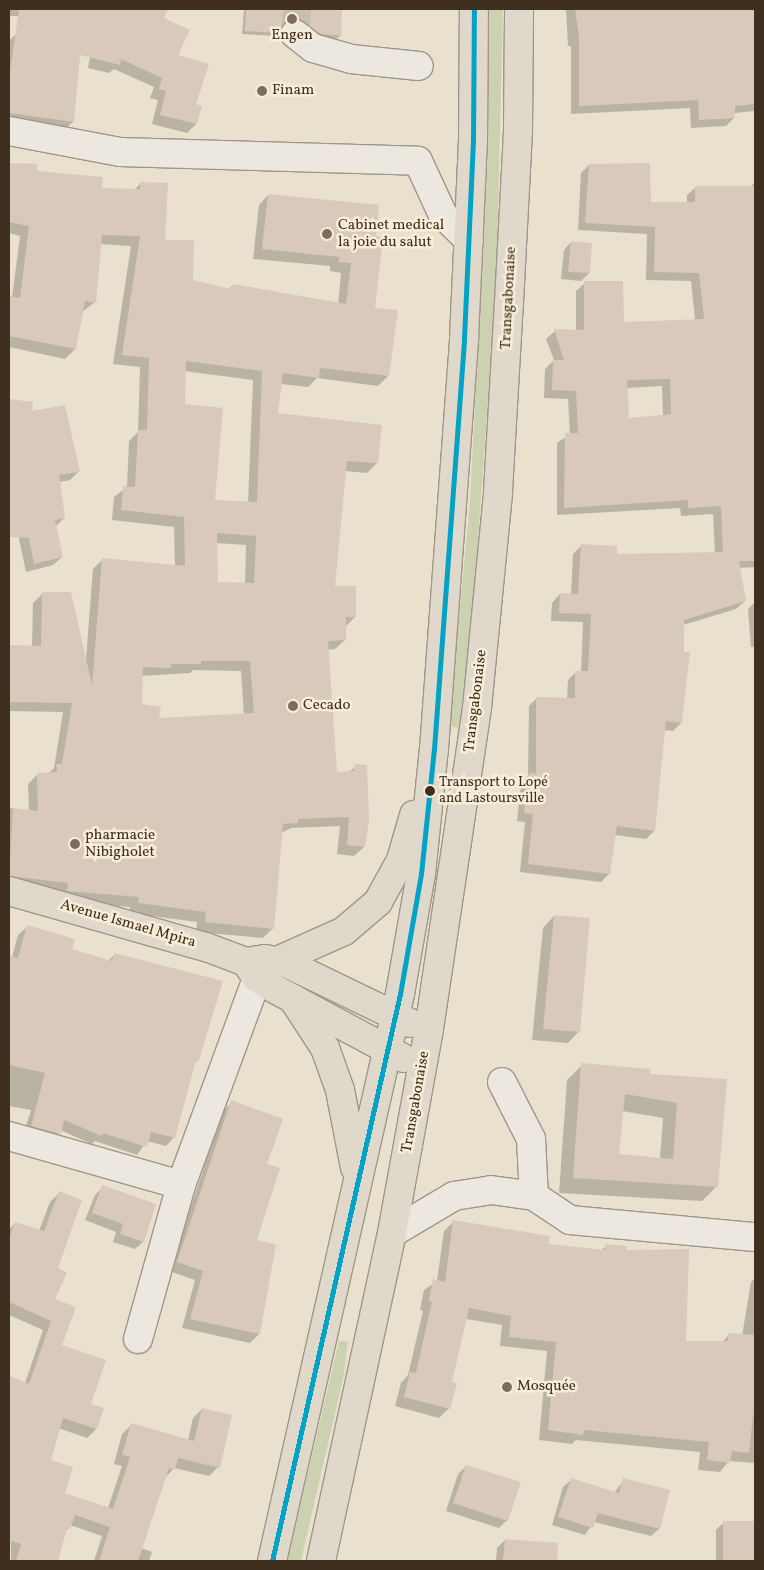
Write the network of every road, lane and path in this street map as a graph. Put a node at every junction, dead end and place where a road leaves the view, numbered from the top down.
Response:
1 (474, 9) edge
2 (519, 9) edge
3 (296, 34) dead end
4 (419, 66) dead end
5 (9, 131) edge
6 (469, 240) junction
7 (434, 749) junction
8 (9, 891) edge
9 (260, 967) junction
10 (292, 998) junction
11 (395, 1018) junction
12 (429, 1029) junction
13 (388, 1049) junction
14 (422, 1068) junction
15 (502, 1082) dead end
16 (9, 1136) edge
17 (356, 1178) junction
18 (181, 1185) junction
19 (534, 1196) junction
20 (392, 1233) junction
21 (755, 1237) edge
22 (138, 1339) dead end
23 (272, 1561) edge
24 (321, 1561) edge

1 - 6 main road
2 - 12 main road, Transgabonaise
3 - 4 street
5 - 6 street
6 - 7 main road
7 - 9 main road
7 - 11 main road
8 - 9 main road, Avenue Ismael Mpira
9 - 10 main road
9 - 11 main road
9 - 18 street
10 - 13 main road
10 - 17 main road
11 - 12 main road
11 - 13 main road
12 - 14 main road, Transgabonaise
13 - 14 main road
13 - 17 main road
14 - 20 main road, Transgabonaise
15 - 19 street
16 - 18 street
17 - 23 main road
18 - 22 street
19 - 20 street
19 - 21 street
20 - 24 main road, Transgabonaise

